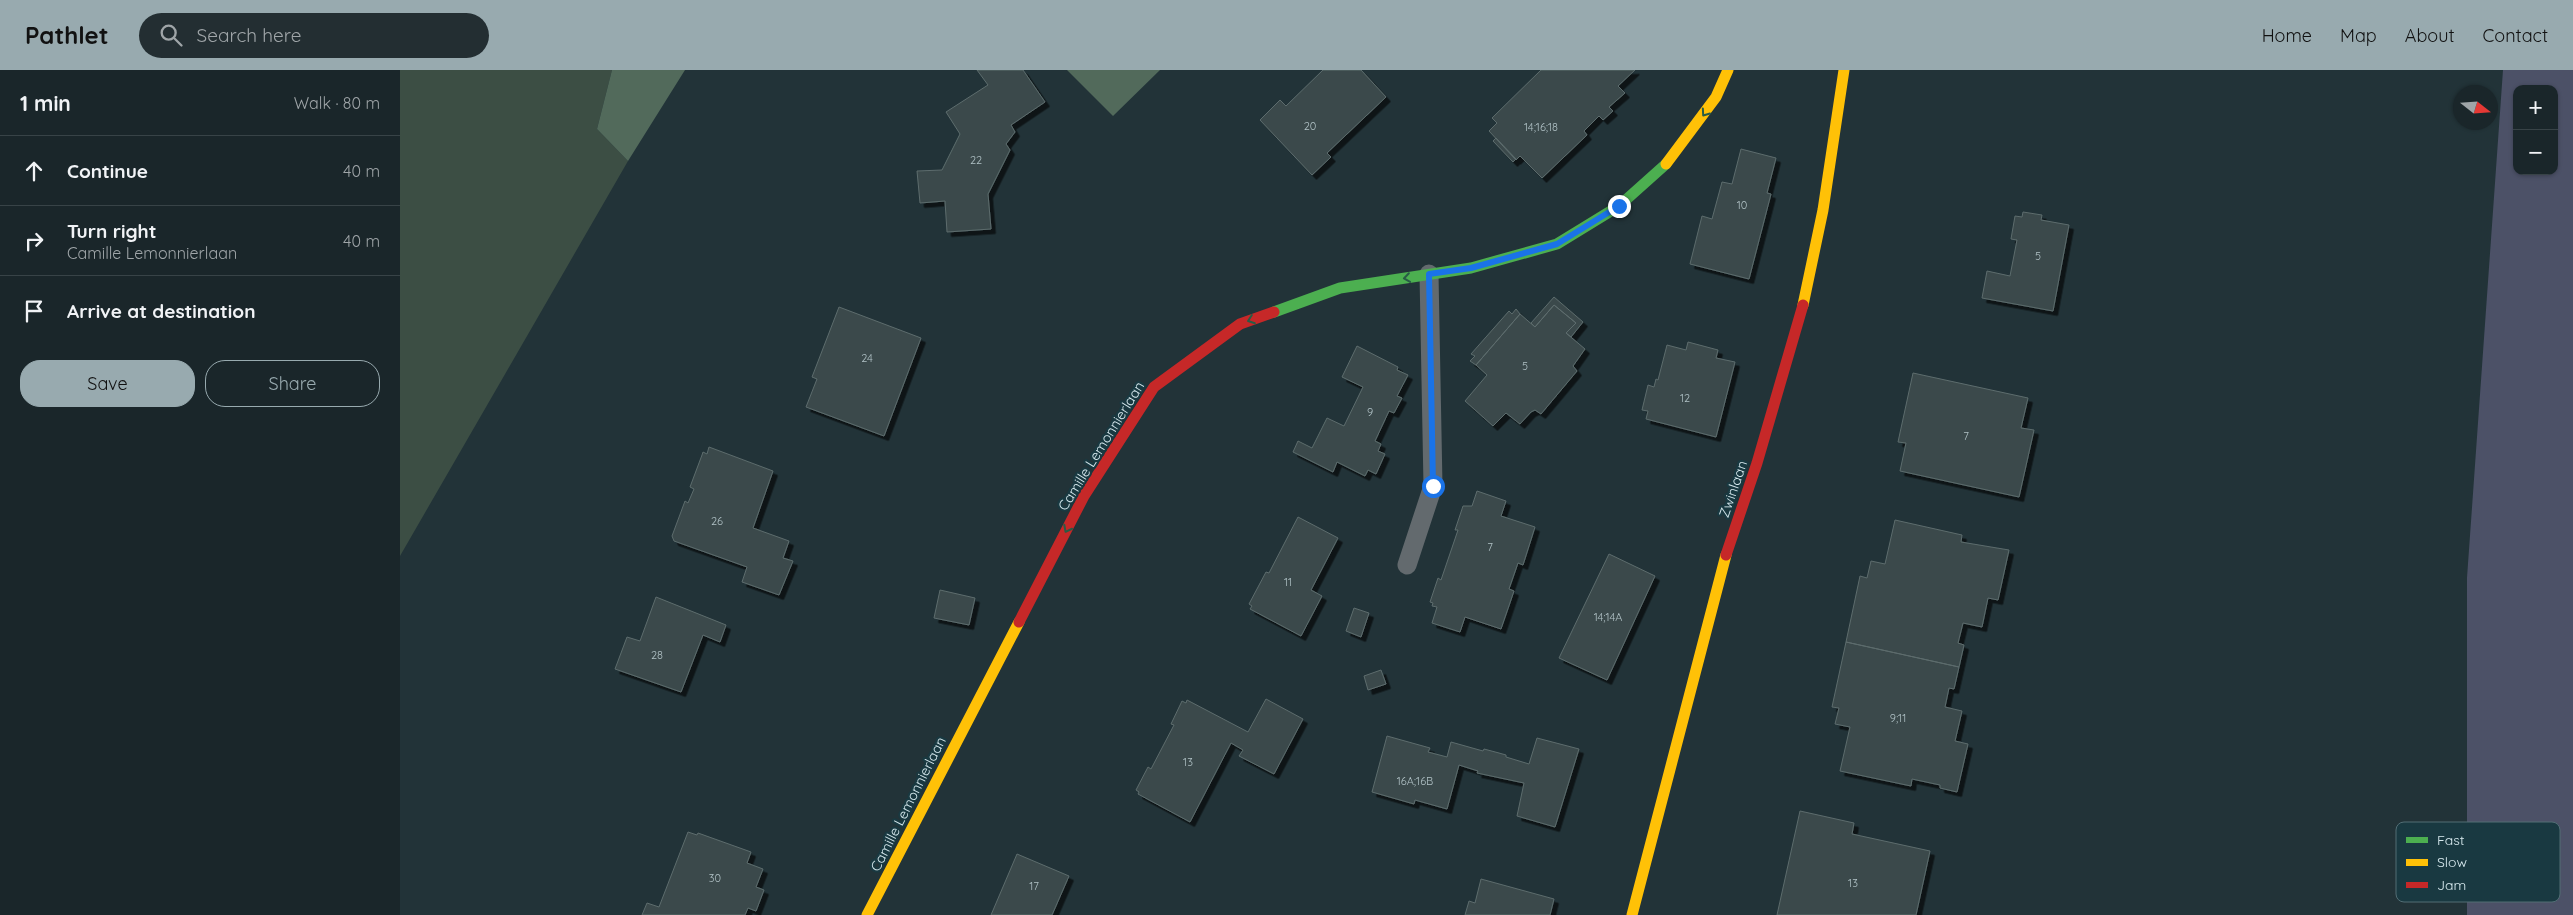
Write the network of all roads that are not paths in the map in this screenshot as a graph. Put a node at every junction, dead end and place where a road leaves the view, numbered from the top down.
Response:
1 (1728, 70) edge
2 (1844, 70) edge
3 (1429, 274) junction
4 (1407, 565) dead end
5 (868, 915) edge
6 (1632, 915) edge

1 -> 3 street, Camille Lemonnierlaan
2 - 6 street, Zwinlaan
3 - 4 lane
3 -> 5 street, Camille Lemonnierlaan

